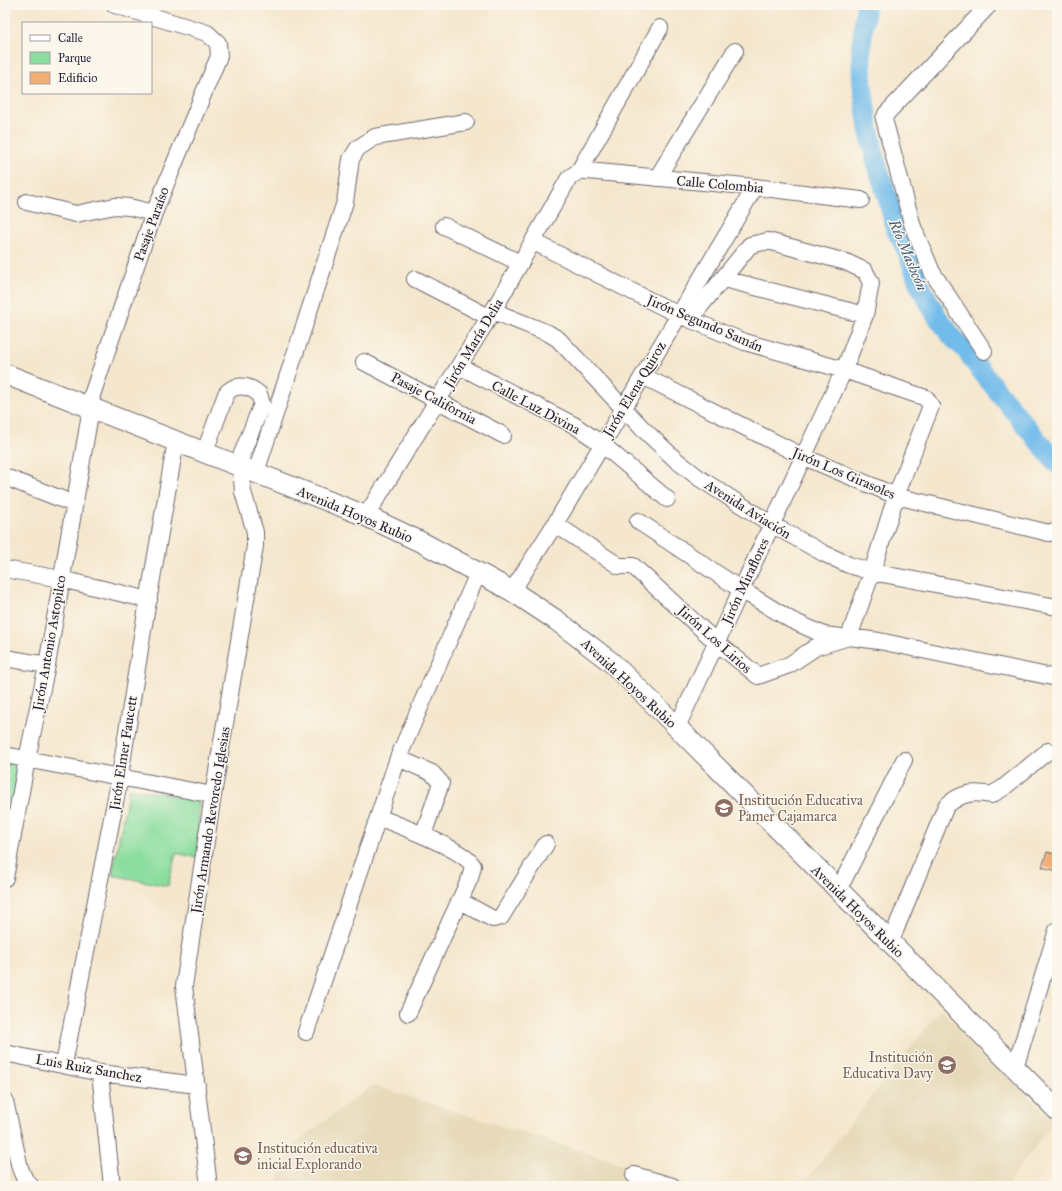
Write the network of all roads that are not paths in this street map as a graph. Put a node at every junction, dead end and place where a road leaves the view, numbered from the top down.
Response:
1 (115, 5) edge
2 (989, 5) edge
3 (660, 28) dead end
4 (735, 51) dead end
5 (466, 122) dead end
6 (579, 171) junction
7 (657, 178) junction
8 (755, 186) junction
9 (861, 200) dead end
10 (26, 202) dead end
11 (154, 213) junction
12 (444, 226) dead end
13 (534, 242) junction
14 (520, 263) junction
15 (415, 279) dead end
16 (724, 279) junction
17 (491, 314) junction
18 (865, 315) junction
19 (684, 317) junction
20 (984, 351) dead end
21 (5, 359) edge
22 (364, 362) dead end
23 (459, 366) junction
24 (844, 370) junction
25 (5, 374) edge
26 (643, 376) junction
27 (437, 400) junction
28 (91, 401) junction
29 (624, 409) junction
30 (503, 434) dead end
31 (176, 441) junction
32 (208, 442) junction
33 (602, 444) junction
34 (802, 456) junction
35 (247, 462) junction
36 (5, 477) edge
37 (896, 496) junction
38 (667, 499) dead end
39 (74, 504) junction
40 (369, 512) junction
41 (638, 521) dead end
42 (556, 524) junction
43 (771, 524) junction
44 (1057, 530) edge
45 (5, 569) edge
46 (872, 572) junction
47 (478, 573) junction
48 (61, 579) junction
49 (516, 587) junction
50 (740, 590) junction
51 (149, 600) junction
52 (1057, 607) edge
53 (849, 637) junction
54 (716, 642) junction
55 (5, 658) edge
56 (47, 665) junction
57 (1057, 678) edge
58 (679, 722) junction
59 (1048, 751) dead end
60 (5, 755) edge
61 (398, 758) junction
62 (27, 759) junction
63 (904, 760) dead end
64 (120, 777) junction
65 (213, 795) junction
66 (378, 817) junction
67 (423, 836) junction
68 (546, 844) dead end
69 (8, 846) edge
70 (5, 878) edge
71 (841, 885) junction
72 (460, 901) junction
73 (1057, 930) edge
74 (892, 937) junction
75 (408, 1013) dead end
76 (306, 1032) dead end
77 (5, 1053) edge
78 (1016, 1062) junction
79 (64, 1064) junction
80 (100, 1073) junction
81 (197, 1085) junction
82 (1057, 1095) edge
83 (5, 1101) edge
84 (1057, 1110) edge
85 (634, 1175) dead end
86 (32, 1186) edge
87 (112, 1186) edge
88 (208, 1186) edge
89 (672, 1186) edge

1 - 11 street, Pasaje Paraíso
2 - 20 street
3 - 6 street, Jirón María Delia
4 - 7 street
5 - 35 street
6 - 7 street, Calle Colombia
6 - 13 street, Jirón María Delia
7 - 8 street, Calle Colombia
8 - 9 street, Calle Colombia
8 - 19 street, Jirón Elena Quiroz
10 - 11 street
11 - 28 street, Pasaje Paraíso
12 - 14 street
13 - 14 street, Jirón María Delia
13 - 19 street, Jirón Segundo Samán
14 - 17 street, Jirón María Delia
15 - 17 street, Avenida Aviación
16 - 18 street
16 - 18 street, Jirón Miraflores
16 - 19 street, Jirón Miraflores
17 - 23 street, Jirón María Delia
17 - 29 street, Avenida Aviación
18 - 24 street, Jirón Miraflores
19 - 24 street, Jirón Segundo Samán
19 - 26 street, Jirón Elena Quiroz
21 - 28 main road, Avenida Hoyos Rubio
22 - 27 street, Pasaje California
23 - 27 street, Jirón María Delia
23 - 33 street, Calle Luz Divina
24 - 34 street, Jirón Miraflores
24 - 37 street, Jirón Segundo Samán
25 - 28 main road, Avenida Hoyos Rubio
26 - 29 street, Jirón Elena Quiroz
26 - 34 street, Jirón Los Girasoles
27 - 30 street, Pasaje California
27 - 40 street, Jirón María Delia
28 - 31 main road, Avenida Hoyos Rubio
28 - 32 main road, Avenida Hoyos Rubio
28 - 39 street, Jirón Antonio Astopilco
29 - 33 street, Jirón Elena Quiroz
29 - 43 street, Avenida Aviación
31 - 35 main road, Avenida Hoyos Rubio
31 - 51 street, Jirón Elmer Faucett
32 - 35 main road, Avenida Hoyos Rubio
32 - 35 street
33 - 38 street, Calle Luz Divina
33 - 42 street, Jirón Elena Quiroz
34 - 37 street, Jirón Los Girasoles
34 - 43 street, Jirón Miraflores
35 - 40 main road, Avenida Hoyos Rubio
35 - 65 street, Jirón Armando Revoredo Iglesias
36 - 39 street
37 - 44 street, Jirón Los Girasoles
37 - 46 street
39 - 48 street, Jirón Antonio Astopilco
40 - 47 main road, Avenida Hoyos Rubio
40 - 49 main road, Avenida Hoyos Rubio
41 - 50 street
42 - 49 street, Jirón Elena Quiroz
42 - 54 street, Jirón Los Lirios
43 - 46 street, Avenida Aviación
43 - 50 street, Jirón Miraflores
45 - 48 street
46 - 52 street, Avenida Aviación
46 - 53 street
47 - 49 main road, Avenida Hoyos Rubio
47 - 61 street
48 - 51 street
48 - 56 street, Jirón Antonio Astopilco
49 - 58 main road, Avenida Hoyos Rubio
50 - 53 street
50 - 54 street, Jirón Miraflores
51 - 64 street, Jirón Elmer Faucett
53 - 54 street, Jirón Los Lirios
53 - 57 street, Jirón Los Lirios
54 - 58 street, Jirón Miraflores
55 - 56 street
56 - 62 street, Jirón Antonio Astopilco
58 - 71 main road, Avenida Hoyos Rubio
59 - 74 street
60 - 62 street
61 - 66 street
61 - 67 street
62 - 64 street
62 - 69 street, Jirón Antonio Astopilco
63 - 71 street
64 - 65 street
64 - 79 street, Jirón Elmer Faucett
65 - 81 street, Jirón Armando Revoredo Iglesias
66 - 67 street
66 - 76 street
67 - 72 street
68 - 72 street
69 - 70 street, Jirón Antonio Astopilco
71 - 74 main road, Avenida Hoyos Rubio
72 - 75 street
73 - 78 street
74 - 78 main road, Avenida Hoyos Rubio
77 - 79 street, Luis Ruiz Sanchez
78 - 82 main road, Avenida Hoyos Rubio
78 - 84 main road, Avenida Hoyos Rubio
79 - 80 street, Luis Ruiz Sanchez
80 - 81 street, Luis Ruiz Sanchez
80 - 87 street
81 - 88 street, Jirón Armando Revoredo Iglesias
83 - 86 street
85 - 89 street

